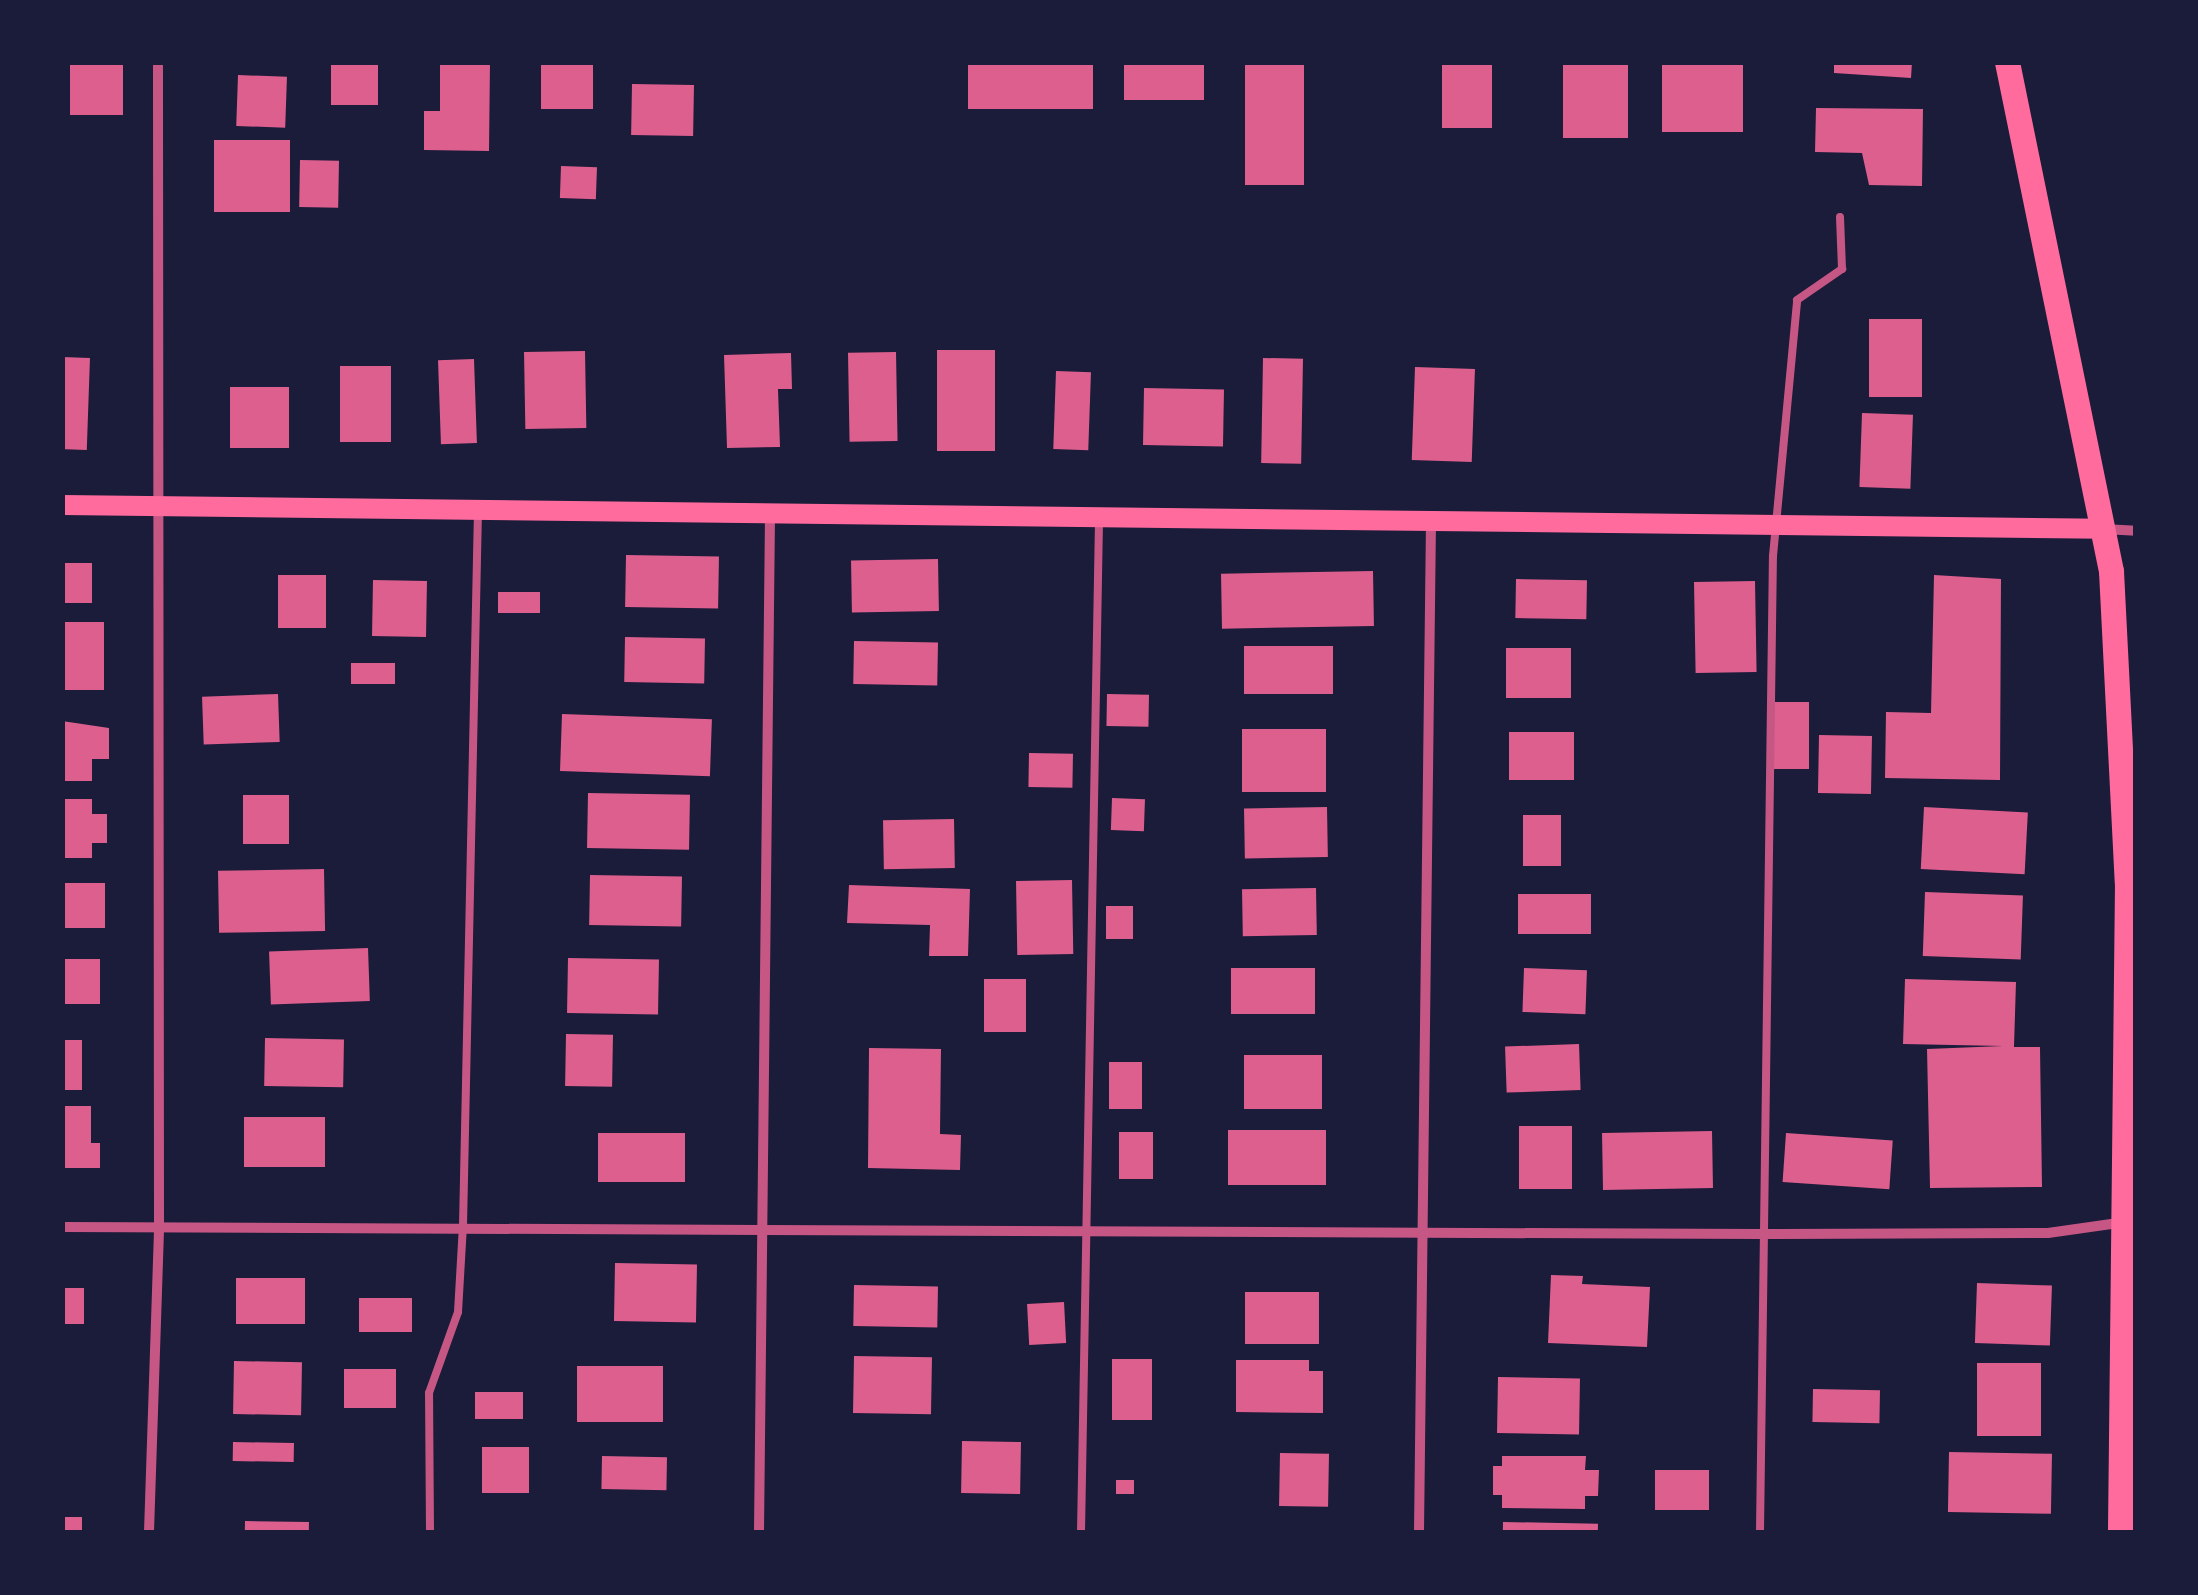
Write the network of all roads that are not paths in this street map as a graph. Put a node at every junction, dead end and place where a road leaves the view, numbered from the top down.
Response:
1 (158, 62) edge
2 (2008, 62) edge
3 (1840, 216) dead end
4 (158, 503) junction
5 (62, 504) edge
6 (478, 507) junction
7 (770, 510) junction
8 (1099, 517) junction
9 (1431, 520) junction
10 (1776, 524) junction
11 (2102, 529) junction
12 (2136, 531) edge
13 (2126, 1222) junction
14 (463, 1226) junction
15 (62, 1227) edge
16 (159, 1227) junction
17 (1426, 1228) junction
18 (764, 1230) junction
19 (1084, 1231) junction
20 (1760, 1234) junction
21 (150, 1532) edge
22 (430, 1532) edge
23 (759, 1532) edge
24 (1081, 1532) edge
25 (1419, 1532) edge
26 (1760, 1532) edge
27 (2120, 1532) edge

1 - 4 street
2 - 11 main road
3 - 10 lane
4 - 5 main road
4 - 6 main road
4 - 16 street
6 - 7 main road
6 - 14 lane
7 - 8 main road
7 - 18 street
8 - 9 main road
8 - 19 lane
9 - 10 main road
9 - 17 street
10 - 11 main road
10 - 20 lane
11 - 12 street
11 - 13 main road
13 - 20 street
13 - 27 main road
14 - 16 street
14 - 18 street
14 - 22 lane
15 - 16 street
16 - 21 street
17 - 19 street
17 - 20 street
17 - 25 street
18 - 19 street
18 - 23 street
19 - 24 lane
20 - 26 lane

